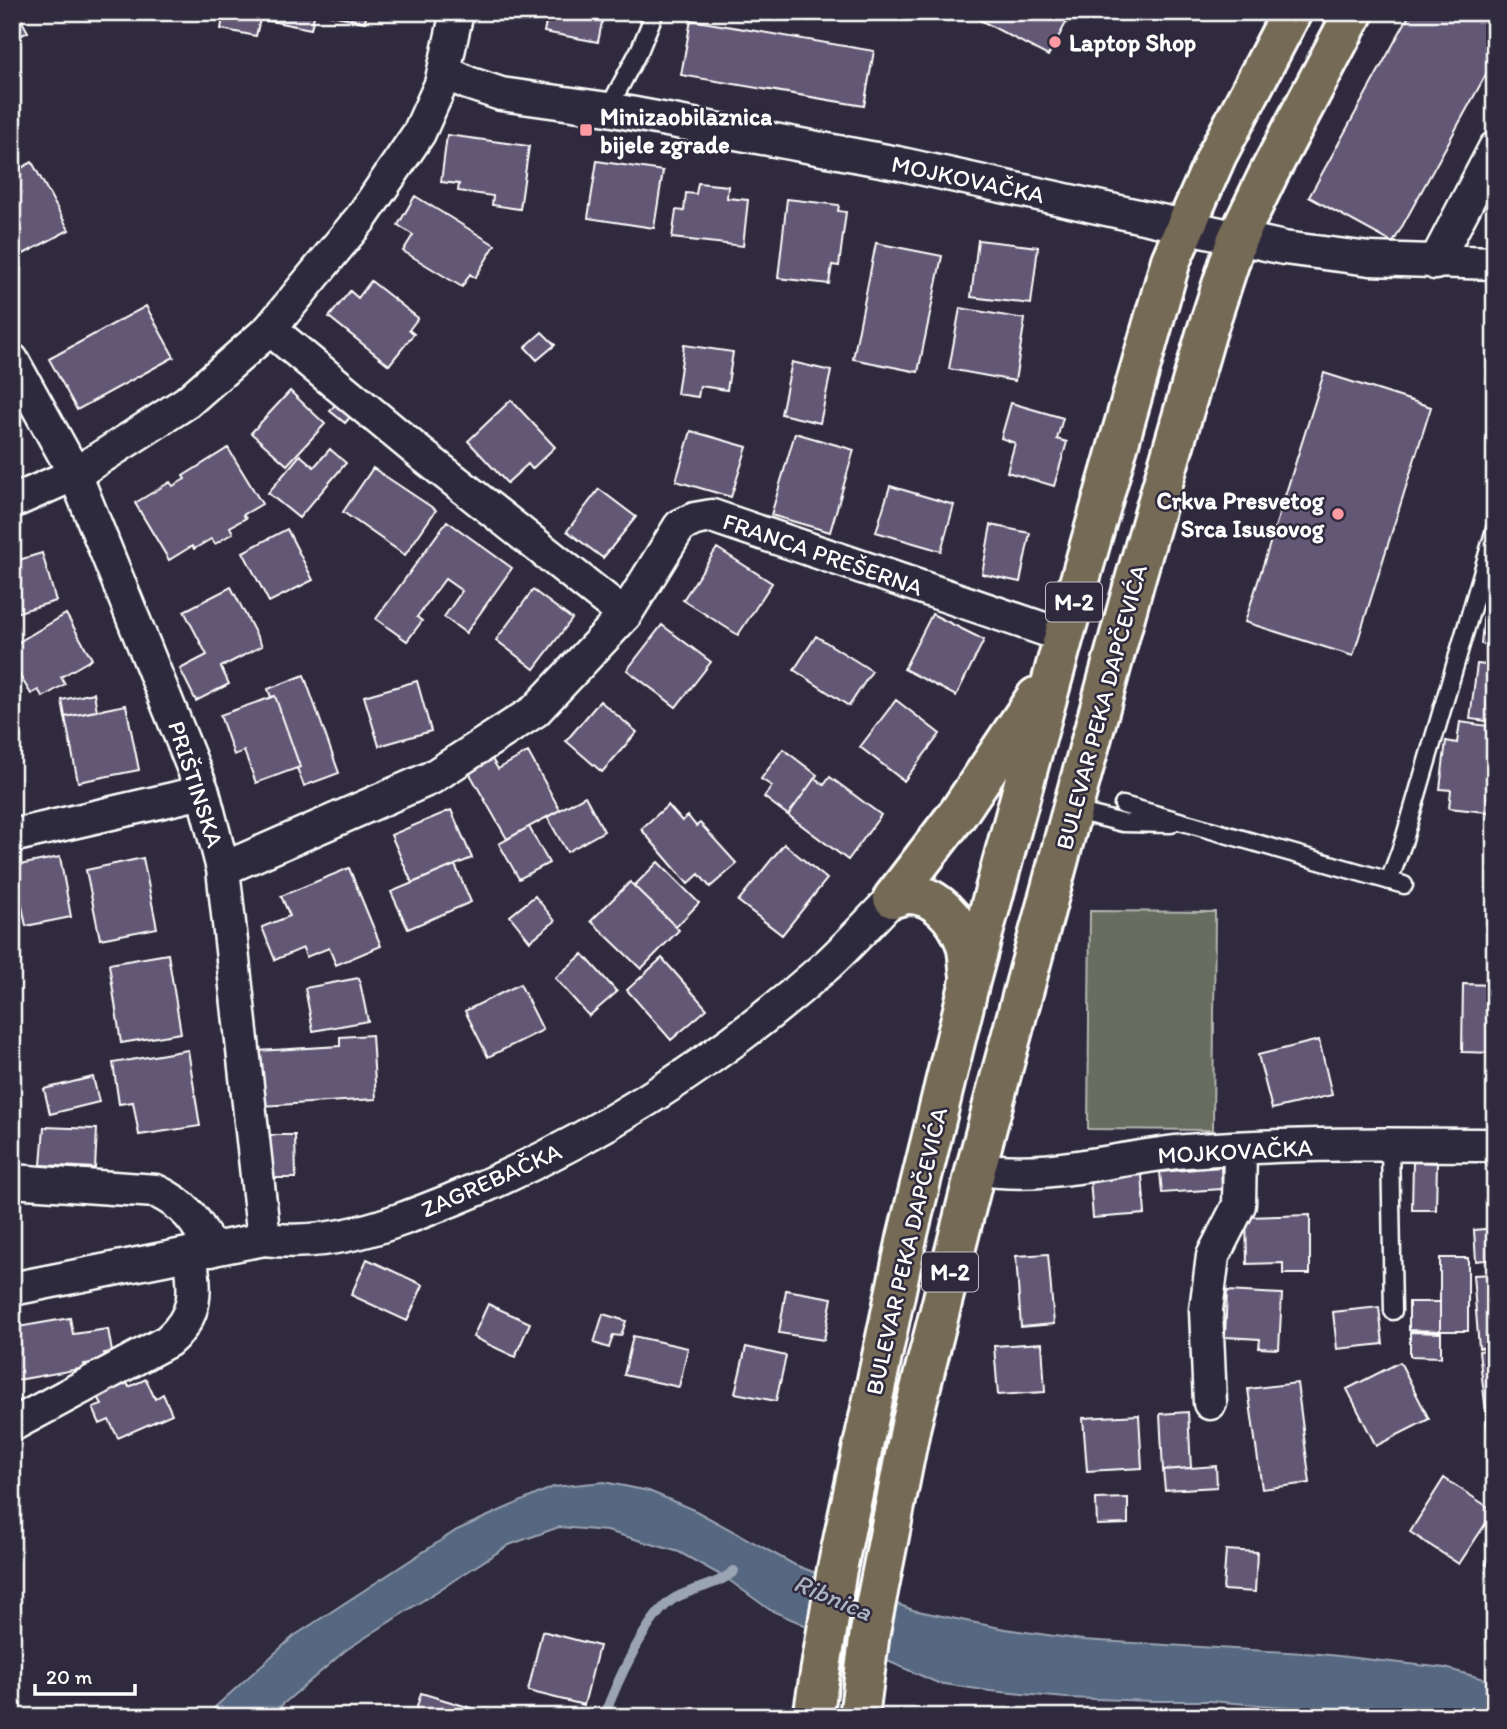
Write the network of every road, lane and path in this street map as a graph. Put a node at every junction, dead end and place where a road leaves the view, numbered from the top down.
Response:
1 (457, 12) edge
2 (655, 12) edge
3 (1292, 12) edge
4 (1354, 12) edge
5 (445, 72) junction
6 (608, 108) junction
7 (1495, 148) edge
8 (1185, 226) junction
9 (1237, 239) junction
10 (1435, 262) junction
11 (1495, 263) edge
12 (270, 328) junction
13 (12, 360) edge
14 (75, 474) junction
15 (12, 502) edge
16 (1495, 529) edge
17 (625, 615) junction
18 (1061, 650) junction
19 (203, 792) junction
20 (1123, 805) dead end
21 (1072, 810) junction
22 (1188, 823) junction
23 (12, 836) edge
24 (223, 869) junction
25 (893, 898) junction
26 (970, 981) junction
27 (1390, 1145) junction
28 (1495, 1145) edge
29 (1240, 1148) junction
30 (976, 1168) junction
31 (12, 1181) edge
32 (264, 1239) junction
33 (200, 1252) junction
34 (12, 1289) edge
35 (1393, 1311) dead end
36 (1210, 1403) dead end
37 (12, 1425) edge
38 (813, 1717) edge
39 (859, 1717) edge

1 - 5 street
2 - 6 lane
3 - 8 main road, BULEVAR PEKA DAPČEVIĆA / M-2
4 - 9 main road, BULEVAR PEKA DAPČEVIĆA / M-2
5 - 6 street, MOJKOVAČKA
5 - 12 street
6 - 8 street, MOJKOVAČKA
7 - 10 street
8 - 9 street, MOJKOVAČKA
8 - 18 main road, BULEVAR PEKA DAPČEVIĆA / M-2
9 - 10 street, MOJKOVAČKA
9 - 21 main road, BULEVAR PEKA DAPČEVIĆA / M-2
10 - 11 street, MOJKOVAČKA
12 - 14 street
12 - 17 street
13 - 14 street, PRIŠTINSKA
14 - 15 street
14 - 19 street, PRIŠTINSKA
16 - 22 lane
17 - 18 street, FRANCA PREŠERNA
17 - 24 street, FRANCA PREŠERNA
18 - 25 main road
18 - 26 main road, BULEVAR PEKA DAPČEVIĆA / M-2
19 - 23 street
19 - 24 street, PRIŠTINSKA
20 - 22 lane
21 - 22 lane
21 - 30 main road, BULEVAR PEKA DAPČEVIĆA / M-2
24 - 32 street, PRIŠTINSKA
25 - 26 main road
25 - 32 street, ZAGREBAČKA
26 - 38 main road, BULEVAR PEKA DAPČEVIĆA / M-2
27 - 28 street, MOJKOVAČKA
27 - 29 street, MOJKOVAČKA
27 - 35 lane
29 - 30 street, MOJKOVAČKA
29 - 36 street
30 - 39 main road, BULEVAR PEKA DAPČEVIĆA / M-2
31 - 33 street
32 - 33 street, ZAGREBAČKA
33 - 34 street, ZAGREBAČKA
33 - 37 street

